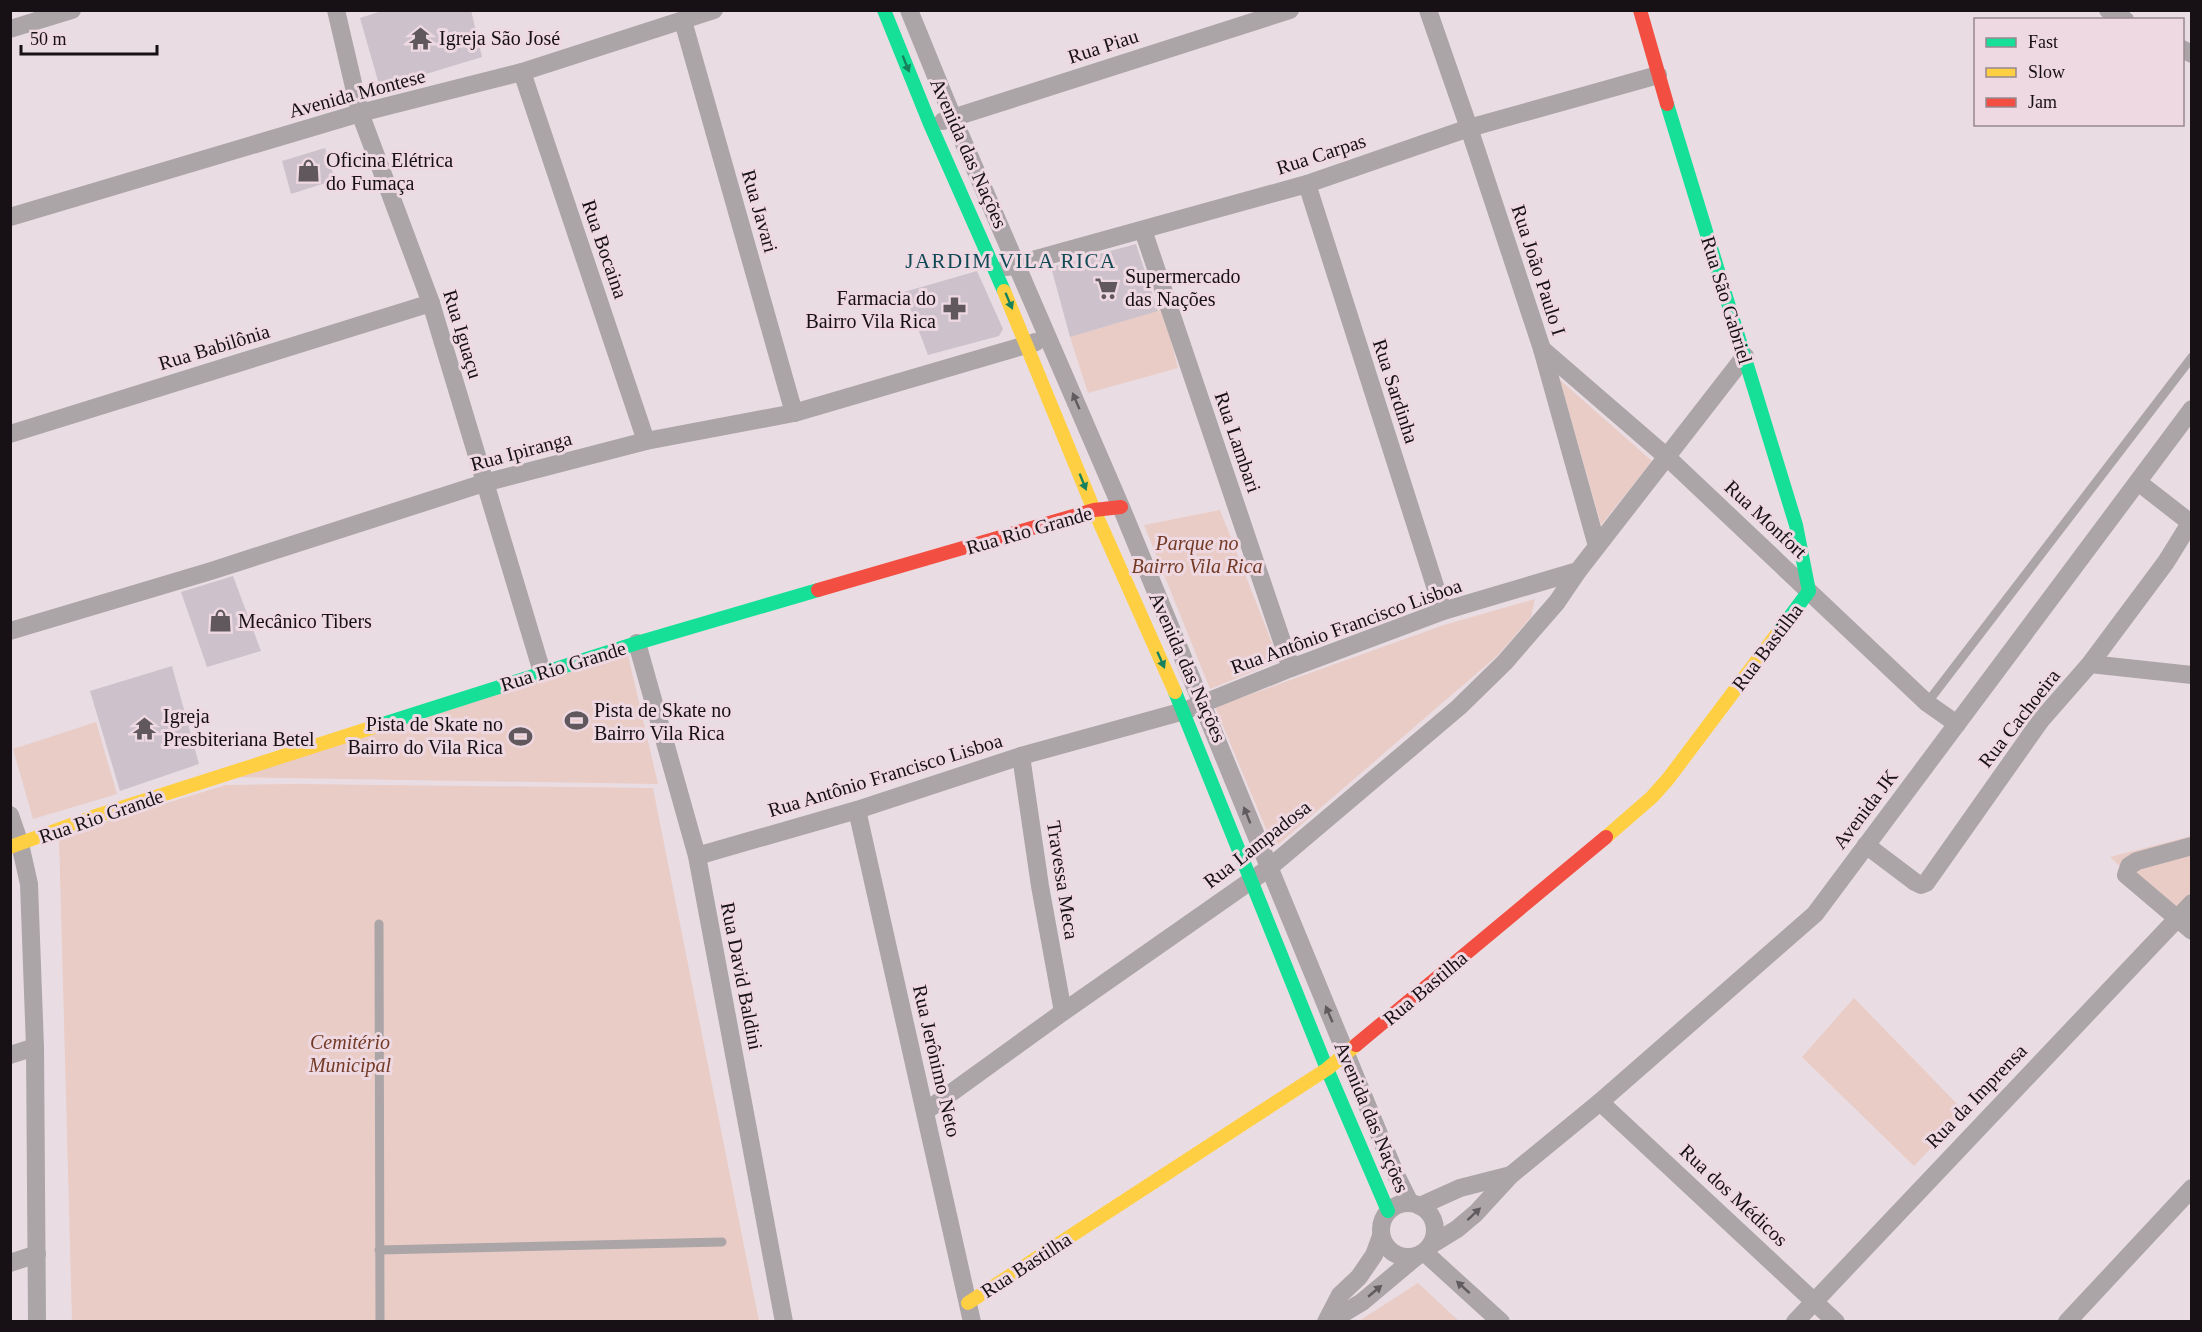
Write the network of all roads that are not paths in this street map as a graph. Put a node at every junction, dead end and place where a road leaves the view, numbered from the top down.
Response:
1 (72, 10) edge
2 (336, 10) edge
3 (714, 10) edge
4 (884, 10) edge
5 (909, 10) edge
6 (1290, 10) edge
7 (1428, 10) edge
8 (1640, 10) edge
9 (2108, 10) edge
10 (2122, 18) edge
11 (683, 21) junction
12 (10, 29) edge
13 (522, 72) junction
14 (1658, 75) junction
15 (360, 113) junction
16 (952, 118) junction
17 (930, 124) junction
18 (1469, 128) junction
19 (1307, 183) junction
20 (10, 218) edge
21 (1143, 230) junction
22 (1017, 264) junction
23 (996, 270) junction
24 (431, 303) junction
25 (1050, 339) junction
26 (1028, 344) junction
27 (1542, 349) junction
28 (1745, 356) junction
29 (2192, 357) edge
30 (2192, 409) edge
31 (794, 413) junction
32 (10, 434) edge
33 (646, 441) junction
34 (1668, 458) junction
35 (2138, 482) junction
36 (484, 483) junction
37 (1121, 507) junction
38 (1094, 510) junction
39 (2191, 523) edge
40 (1597, 546) junction
41 (1578, 571) junction
42 (1809, 591) junction
43 (1443, 611) junction
44 (10, 631) edge
45 (637, 643) junction
46 (2090, 664) junction
47 (1291, 668) junction
48 (542, 672) junction
49 (2192, 675) edge
50 (1927, 703) junction
51 (1201, 704) junction
52 (1184, 711) junction
53 (1957, 724) junction
54 (1021, 756) junction
55 (857, 810) junction
56 (10, 815) edge
57 (1866, 844) junction
58 (16, 845) edge
59 (2192, 846) edge
60 (697, 856) junction
61 (1269, 868) junction
62 (1252, 879) junction
63 (2192, 903) edge
64 (2176, 918) junction
65 (379, 924) dead end
66 (2192, 931) edge
67 (1063, 1012) junction
68 (35, 1047) junction
69 (1346, 1053) junction
70 (10, 1055) edge
71 (1327, 1069) junction
72 (1600, 1102) junction
73 (926, 1111) junction
74 (1511, 1175) junction
75 (2192, 1188) edge
76 (1415, 1204) junction
77 (1388, 1211) junction
78 (1382, 1236) junction
79 (722, 1242) dead end
80 (379, 1250) junction
81 (1424, 1251) junction
82 (37, 1254) junction
83 (10, 1263) edge
84 (1813, 1300) junction
85 (968, 1303) junction
86 (37, 1322) edge
87 (380, 1322) edge
88 (784, 1322) edge
89 (972, 1322) edge
90 (1327, 1322) edge
91 (1501, 1322) edge
92 (1795, 1322) edge
93 (1836, 1322) edge
94 (2067, 1322) edge

1 - 12 street
2 - 15 street, Rua Iguaçu
3 - 11 street, Avenida Montese
4 -> 17 street, Avenida das Nações
5 - 16 street, Avenida das Nações
6 - 16 street, Rua Piau
7 - 18 street, Rua João Paulo I
8 - 14 street, Rua São Gabriel
9 - 10 street
11 - 13 street, Avenida Montese
11 - 31 street, Rua Javari
13 - 15 street, Avenida Montese
13 - 33 street, Rua Bocaina
14 - 18 street, Rua Carpas
14 - 28 street, Rua São Gabriel
15 - 20 street, Avenida Montese
15 - 24 street, Rua Iguaçu
16 - 17 street, Rua Piau
16 - 22 street, Avenida das Nações
17 - 23 street, Avenida das Nações
18 - 19 street, Rua Carpas
18 - 27 street, Rua João Paulo I
19 - 21 street, Rua Carpas
19 - 43 street, Rua Sardinha
21 - 22 street, Rua Carpas
21 - 47 street, Rua Lambari
22 - 23 street, Rua Carpas
22 - 25 street, Avenida das Nações
23 -> 26 street, Avenida das Nações
24 - 32 street, Rua Babilônia
24 - 36 street, Rua Iguaçu
25 - 26 street, Rua Ipiranga
37 -> 25 street, Avenida das Nações
26 - 31 street, Rua Ipiranga
26 -> 38 street, Avenida das Nações
27 - 34 street, Rua Monfort
27 - 40 street, Rua João Paulo I
28 - 34 street
28 - 42 street, Rua São Gabriel
29 - 50 lane
30 - 35 street, Avenida JK
31 - 33 street, Rua Ipiranga
33 - 36 street, Rua Ipiranga
34 - 40 street
34 - 42 street, Rua Monfort
35 - 39 street
35 - 53 street, Avenida JK
36 - 44 street, Rua Ipiranga
36 - 48 street, Rua Iguaçu
37 - 38 street, Rua Rio Grande
37 - 51 street, Avenida das Nações
38 - 45 street, Rua Rio Grande
38 -> 52 street, Avenida das Nações
39 - 46 street, Rua Cachoeira
40 - 41 street
41 - 43 street, Rua Antônio Francisco Lisboa
41 - 61 street, Rua Lampadosa
42 - 50 street, Rua Monfort
42 - 69 street, Rua Bastilha
43 - 47 street, Rua Antônio Francisco Lisboa
45 - 48 street, Rua Rio Grande
45 - 60 street, Rua David Baldini
46 - 49 street
46 - 57 street, Rua Cachoeira
47 - 51 street, Rua Antônio Francisco Lisboa
48 - 58 street, Rua Rio Grande
50 - 53 street, Rua Monfort
51 - 52 street, Rua Antônio Francisco Lisboa
61 -> 51 street, Avenida das Nações
52 - 54 street, Rua Antônio Francisco Lisboa
52 - 62 street, Avenida das Nações
53 - 57 street, Avenida JK
54 - 55 street, Rua Antônio Francisco Lisboa
54 - 67 street, Travessa Meca
55 - 60 street, Rua Antônio Francisco Lisboa
55 - 73 street, Rua Jerônimo Neto
56 - 58 street
57 - 72 street, Avenida JK
58 - 68 street
59 - 64 street
60 - 88 street, Rua David Baldini
61 - 62 street, Rua Lampadosa
69 -> 61 street, Avenida das Nações
62 - 67 street, Rua Lampadosa
62 - 71 street, Avenida das Nações
63 - 64 street, Rua da Imprensa
64 - 66 street
64 - 84 street, Rua da Imprensa
65 - 80 lane
67 - 73 street, Rua Lampadosa
68 - 70 street
68 - 82 street
69 - 71 street, Rua Bastilha
69 - 76 street, Avenida das Nações
71 - 77 street, Avenida das Nações
71 - 85 street, Rua Bastilha
72 - 74 street, Avenida JK
72 - 84 street, Rua dos Médicos
73 - 85 street, Rua Jerônimo Neto
74 - 76 street, Avenida JK
81 -> 74 street, Avenida JK
75 - 94 street
76 - 77 street
76 - 81 street
77 - 78 street
78 - 81 street
78 - 90 street, Avenida JK
79 - 80 lane
80 - 87 lane
90 -> 81 street, Avenida JK
91 -> 81 street
82 - 83 street
82 - 86 street
84 - 92 street, Rua da Imprensa
84 - 93 street, Rua dos Médicos
85 - 89 street, Rua Jerônimo Neto

